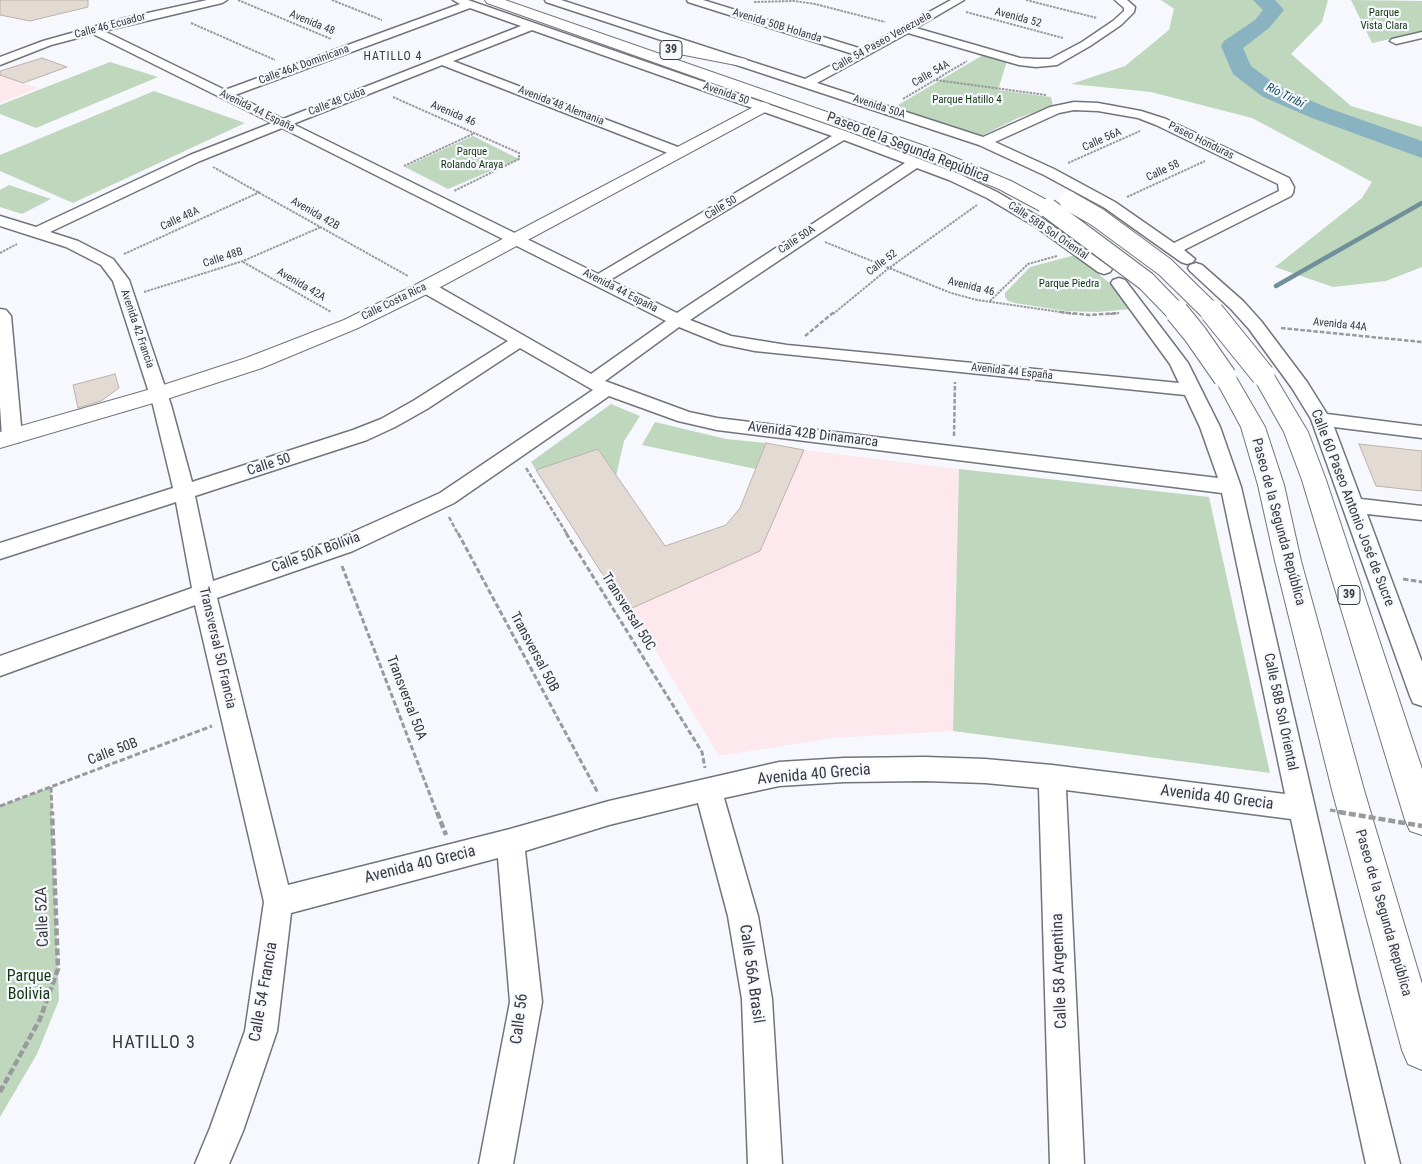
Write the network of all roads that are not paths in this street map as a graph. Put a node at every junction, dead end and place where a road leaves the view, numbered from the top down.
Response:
1 (222, 0) edge
2 (458, 0) edge
3 (492, 0) edge
4 (525, 0) edge
5 (539, 0) edge
6 (692, 0) edge
7 (959, 0) edge
8 (1120, 0) edge
9 (470, 4) junction
10 (551, 4) edge
11 (531, 26) junction
12 (907, 29) junction
13 (94, 30) junction
14 (1422, 35) edge
15 (1396, 41) dead end
16 (666, 48) junction
17 (863, 53) junction
18 (0, 61) edge
19 (443, 61) junction
20 (741, 62) junction
21 (806, 84) junction
22 (223, 95) junction
23 (763, 107) junction
24 (282, 123) junction
25 (843, 135) junction
26 (984, 142) junction
27 (678, 152) junction
28 (918, 162) junction
29 (992, 195) joint
30 (0, 221) edge
31 (36, 233) junction
32 (515, 239) junction
33 (1173, 249) junction
34 (1191, 264) junction
35 (1104, 269) junction
36 (599, 280) junction
37 (1119, 284) junction
38 (426, 287) junction
39 (0, 314) edge
40 (678, 320) junction
41 (520, 341) junction
42 (600, 386) junction
43 (1193, 390) junction
44 (159, 394) junction
45 (1320, 420) junction
46 (1422, 432) edge
47 (6, 438) edge
48 (1231, 487) junction
49 (184, 492) junction
50 (1353, 505) junction
51 (1422, 513) edge
52 (0, 551) edge
53 (204, 593) junction
54 (0, 666) edge
55 (1422, 696) edge
56 (1052, 777) junction
57 (708, 789) junction
58 (1316, 809) junction
59 (1422, 820) edge
60 (510, 842) junction
61 (278, 902) junction
62 (1422, 1050) edge
63 (212, 1164) edge
64 (496, 1164) edge
65 (765, 1164) edge
66 (1067, 1164) edge
67 (1383, 1164) edge

1 - 13 street, Calle 46 Ecuador
2 - 9 street, Avenida 50
3 - 62 main road, Paseo de la Segunda República / 39, bridge
4 - 10 main road, Paseo de la Segunda República / 39
5 - 10 main road
6 - 17 street, Avenida 50B Holanda
7 - 12 street, Calle 54 Paseo Venezuela
8 - 12 street
9 - 11 street, Avenida 50
9 - 22 street, Calle 46A Dominicana
10 - 16 main road, Paseo de la Segunda República / 39
10 - 20 street, Avenida 50A
11 - 19 street, Calle 48 Cuba
11 - 23 street, Avenida 50
12 - 17 street, Calle 54 Paseo Venezuela
13 - 18 street, Calle 46 Ecuador
13 - 22 street, Avenida 44 España
14 - 15 street
16 - 20 main road
16 - 59 main road, Paseo de la Segunda República / 39, bridge
17 - 21 street, Calle 54 Paseo Venezuela
19 - 24 street, Calle 48 Cuba
19 - 27 street, Avenida 48 Alemania
20 - 21 street, Avenida 50A
21 - 26 street, Avenida 50A
22 - 24 street, Avenida 44 España
23 - 25 street, Avenida 50
23 - 27 main road, Calle Costa Rica
24 - 31 street, Calle 48 Cuba
24 - 32 street, Avenida 44 España
25 - 28 street, Avenida 50
25 - 36 street, Calle 50
26 - 33 street, Avenida 50A
26 - 33 street, Paseo Honduras
27 - 32 main road, Calle Costa Rica
28 - 29 street, Avenida 50
28 - 40 street, Calle 50A
29 - 35 street, Calle 58B Sol Oriental
30 - 31 street, Avenida 42 Francia
31 - 44 street, Avenida 42 Francia
32 - 36 street, Avenida 44 España
32 - 38 main road, Calle Costa Rica
33 - 34 street, Avenida 50A
34 - 35 street
34 - 37 street
34 - 45 street, Calle 60 Paseo Antonio José de Sucre
35 - 37 street, Calle 58B Sol Oriental
36 - 40 street, Avenida 44 España
37 - 43 street, Calle 58B Sol Oriental
38 - 41 street, Avenida 42B Dinamarca
38 - 44 main road, Calle Costa Rica
39 - 47 street
40 - 42 street, Calle 50A Bolivia
40 - 43 street, Avenida 44 España
41 - 42 street, Avenida 42B Dinamarca
41 - 49 street, Calle 50
42 - 48 street, Avenida 42B Dinamarca
42 - 53 street, Calle 50A Bolivia
43 - 48 street, Calle 58B Sol Oriental
44 - 47 main road, Calle Costa Rica
44 - 49 street, Transversal 50 Francia
45 - 46 street
45 - 50 street, Calle 60 Paseo Antonio José de Sucre
48 - 58 street, Calle 58B Sol Oriental
49 - 52 street, Calle 50
49 - 53 street, Transversal 50 Francia
50 - 51 street
50 - 55 street, Calle 60 Paseo Antonio José de Sucre
53 - 54 street, Calle 50A Bolivia
53 - 61 street, Transversal 50 Francia
56 - 57 street, Avenida 40 Grecia
56 - 58 street, Avenida 40 Grecia
56 - 66 street, Calle 58 Argentina
57 - 60 street, Avenida 40 Grecia
57 - 65 street, Calle 56A Brasil
58 - 67 street, Calle 58B Sol Oriental
60 - 61 street, Avenida 40 Grecia
60 - 64 street, Calle 56
61 - 63 street, Calle 54 Francia

